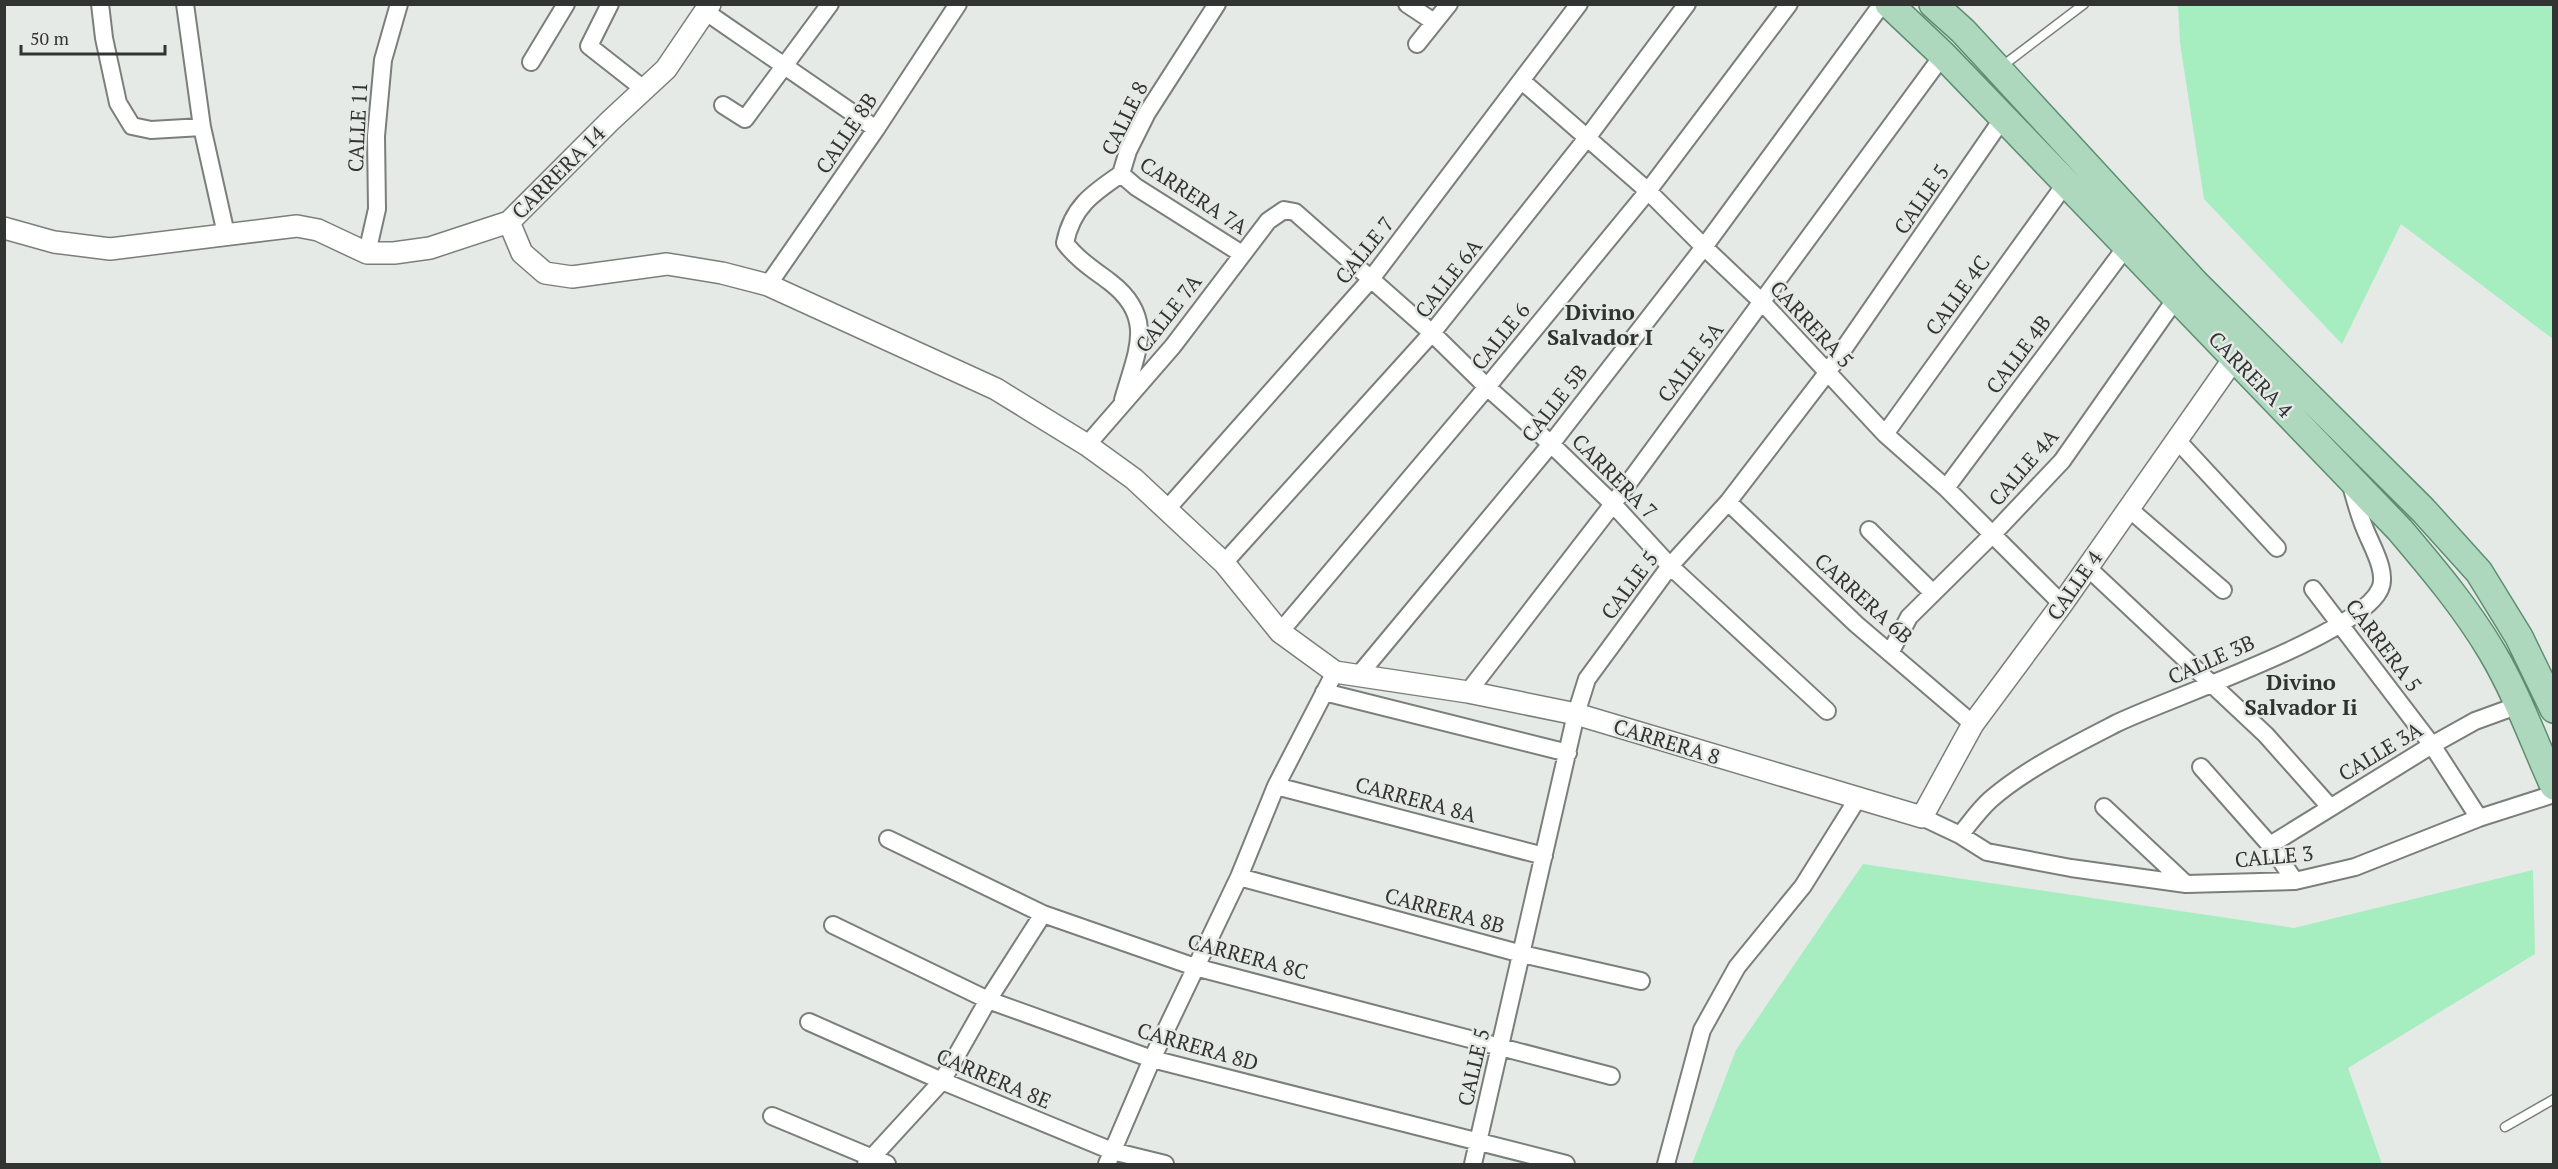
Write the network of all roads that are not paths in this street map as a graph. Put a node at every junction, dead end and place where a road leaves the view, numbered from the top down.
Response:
1 (100, 4) edge
2 (185, 4) edge
3 (399, 4) edge
4 (566, 4) edge
5 (610, 4) edge
6 (830, 4) edge
7 (958, 4) edge
8 (1407, 4) edge
9 (1449, 4) edge
10 (1579, 4) edge
11 (1687, 4) edge
12 (1789, 4) edge
13 (1882, 4) edge
14 (1889, 4) edge
15 (1933, 4) edge
16 (2084, 4) edge
17 (1210, 7) edge
18 (708, 8) edge
19 (1434, 22) junction
20 (1417, 44) dead end
21 (1943, 55) junction
22 (531, 62) dead end
23 (786, 66) junction
24 (1999, 70) junction
25 (1522, 81) junction
26 (645, 90) junction
27 (723, 105) dead end
28 (2003, 118) junction
29 (202, 128) junction
30 (876, 129) junction
31 (1587, 138) junction
32 (1121, 174) junction
33 (2066, 183) junction
34 (1648, 191) junction
35 (1284, 210) joint
36 (509, 222) junction
37 (4, 228) edge
38 (226, 234) junction
39 (2126, 247) junction
40 (1704, 248) junction
41 (367, 253) junction
42 (1242, 254) junction
43 (1371, 279) junction
44 (768, 285) junction
45 (2177, 297) junction
46 (1763, 303) junction
47 (1432, 333) junction
48 (2235, 357) junction
49 (1827, 373) junction
50 (1487, 387) junction
51 (1122, 404) junction
52 (1885, 434) junction
53 (2176, 439) junction
54 (1087, 444) junction
55 (1551, 444) junction
56 (2348, 476) junction
57 (1946, 488) junction
58 (1728, 502) junction
59 (1612, 504) junction
60 (2128, 508) junction
61 (1167, 509) junction
62 (1869, 530) dead end
63 (1993, 534) junction
64 (2277, 548) dead end
65 (1224, 563) junction
66 (1670, 566) junction
67 (2087, 567) junction
68 (2223, 590) dead end
69 (2313, 590) dead end
70 (1933, 594) junction
71 (2062, 604) junction
72 (2342, 624) junction
73 (1280, 632) junction
74 (1890, 653) junction
75 (1335, 672) junction
76 (1358, 676) junction
77 (2214, 684) junction
78 (1324, 692) junction
79 (1467, 692) junction
80 (2518, 705) junction
81 (2553, 710) edge
82 (1827, 711) dead end
83 (1576, 714) junction
84 (1973, 724) junction
85 (2432, 745) junction
86 (1568, 753) junction
87 (2201, 767) dead end
88 (1276, 786) junction
89 (2553, 786) edge
90 (2553, 794) edge
91 (1858, 798) junction
92 (2104, 807) dead end
93 (2330, 807) junction
94 (1922, 817) junction
95 (2479, 818) junction
96 (1960, 835) junction
97 (888, 839) dead end
98 (2270, 845) junction
99 (1987, 852) joint
100 (1544, 856) junction
101 (1239, 877) junction
102 (2295, 881) junction
103 (2186, 884) junction
104 (1043, 914) junction
105 (833, 925) dead end
106 (1522, 954) junction
107 (1195, 967) junction
108 (1641, 981) dead end
109 (988, 1000) junction
110 (809, 1022) dead end
111 (1500, 1046) junction
112 (1152, 1059) junction
113 (1611, 1076) dead end
114 (942, 1081) junction
115 (2553, 1098) edge
116 (772, 1116) dead end
117 (2505, 1127) dead end
118 (1478, 1143) junction
119 (1110, 1158) edge
120 (868, 1161) edge
121 (887, 1164) edge
122 (1165, 1164) edge
123 (1473, 1164) edge
124 (1566, 1164) edge
125 (1666, 1164) edge

1 - 29 street
2 - 29 street
3 - 41 street, CALLE 11
4 - 22 street
5 - 26 street
6 - 23 street
7 - 30 street, CALLE 8B
8 - 19 street
9 - 19 street
10 - 25 street, CALLE 7
11 - 31 street, CALLE 6A
12 - 34 street, CALLE 6
13 - 40 street, CALLE 5B
14 - 21 main road, CARRERA 4
15 - 24 main road, CARRERA 4
16 - 24 lane
17 - 32 street, CALLE 8
18 - 23 street
18 - 26 street, CARRERA 14
19 - 20 street
21 - 28 main road, CARRERA 4
21 - 46 street, CALLE 5A
23 - 27 street
23 - 30 street
24 - 81 main road, CARRERA 4
25 - 31 street, CARRERA 5
25 - 43 street, CALLE 7
26 - 36 street, CARRERA 14
28 - 33 main road, CARRERA 4
28 - 49 street, CALLE 5
29 - 38 street
30 - 44 street, CALLE 8B
31 - 34 street, CARRERA 5
31 - 47 street, CALLE 6A
32 - 42 street, CARRERA 7A
32 - 51 street, CALLE 8
33 - 39 main road, CARRERA 4
33 - 52 street, CALLE 4C
34 - 40 street, CARRERA 5
34 - 50 street, CALLE 6
35 - 42 street, CALLE 7A
35 - 43 street, CARRERA 7
36 - 41 street, CARRERA 14
36 - 44 street
37 - 38 street, CARRERA 14
38 - 41 street, CARRERA 14
39 - 45 main road, CARRERA 4
39 - 57 street, CALLE 4B
40 - 46 street, CARRERA 5
40 - 55 street, CALLE 5B
42 - 51 street, CALLE 7A
43 - 47 street, CARRERA 7
43 - 61 street, CALLE 7
44 - 54 street
45 - 48 main road, CARRERA 4
45 - 63 street, CALLE 4A
46 - 49 street, CARRERA 5
46 - 59 street, CALLE 5A
47 - 50 street, CARRERA 7
47 - 65 street, CALLE 6A
48 - 53 street, CALLE 4
48 - 56 main road, CARRERA 4
49 - 52 street, CARRERA 5
49 - 58 street, CALLE 5
50 - 55 street, CARRERA 7
50 - 73 street, CALLE 6
51 - 54 street, CALLE 7A
52 - 57 street, CARRERA 5
53 - 60 street, CALLE 4
53 - 64 street
54 - 61 street
55 - 59 street, CARRERA 7
55 - 76 street, CALLE 5B
56 - 72 street, CALLE 3B
56 - 80 main road, CARRERA 4
57 - 63 street, CARRERA 5
58 - 66 street, CALLE 5
58 - 74 street, CARRERA 6B
59 - 66 street, CARRERA 7
59 - 79 street, CALLE 5A
60 - 67 street, CALLE 4
60 - 68 street
61 - 65 street
62 - 70 street
63 - 70 street, CALLE 4A
63 - 71 street, CARRERA 5
65 - 73 street
66 - 82 street, CARRERA 7
66 - 83 street, CALLE 5
67 - 71 street, CALLE 4
67 - 77 street
69 - 72 street, CARRERA 5
70 - 74 street, CALLE 4A
71 - 84 street, CALLE 4
72 - 77 street, CALLE 3B
72 - 85 street, CARRERA 5
73 - 75 street
74 - 84 street, CARRERA 6B
75 - 76 street, CARRERA 8
75 - 78 street
76 - 79 street, CARRERA 8
77 - 93 street
77 - 96 street, CALLE 3B
78 - 86 street
78 - 88 street
79 - 83 street, CARRERA 8
80 - 85 street, CALLE 3A
80 - 89 main road, CARRERA 4
83 - 86 street, CALLE 5
83 - 91 street, CARRERA 8
84 - 94 street, CALLE 4
85 - 93 street, CALLE 3A
85 - 95 street, CARRERA 5
86 - 100 street, CALLE 5
87 - 98 street
88 - 100 street, CARRERA 8A
88 - 101 street
90 - 95 street, CALLE 3
91 - 94 street, CARRERA 8
91 - 125 street
92 - 103 street
93 - 98 street, CALLE 3A
94 - 96 street, CARRERA 8
95 - 102 street, CALLE 3
96 - 99 street, CARRERA 8
97 - 104 street, CARRERA 8C
98 - 102 street
99 - 103 street, CALLE 3
100 - 106 street, CALLE 5
101 - 106 street, CARRERA 8B
101 - 107 street
102 - 103 street, CALLE 3
104 - 107 street, CARRERA 8C
104 - 109 street
105 - 109 street, CARRERA 8D
106 - 108 street, CARRERA 8B
106 - 111 street, CALLE 5
107 - 111 street, CARRERA 8C
107 - 112 street
109 - 112 street, CARRERA 8D
109 - 114 street
110 - 114 street, CARRERA 8E
111 - 113 street, CARRERA 8C
111 - 118 street, CALLE 5
112 - 118 street, CARRERA 8D
112 - 119 street
114 - 119 street, CARRERA 8E
114 - 120 street
115 - 117 lane
116 - 120 street
118 - 123 street, CALLE 5
118 - 124 street, CARRERA 8D
119 - 122 street, CARRERA 8E
120 - 121 street

